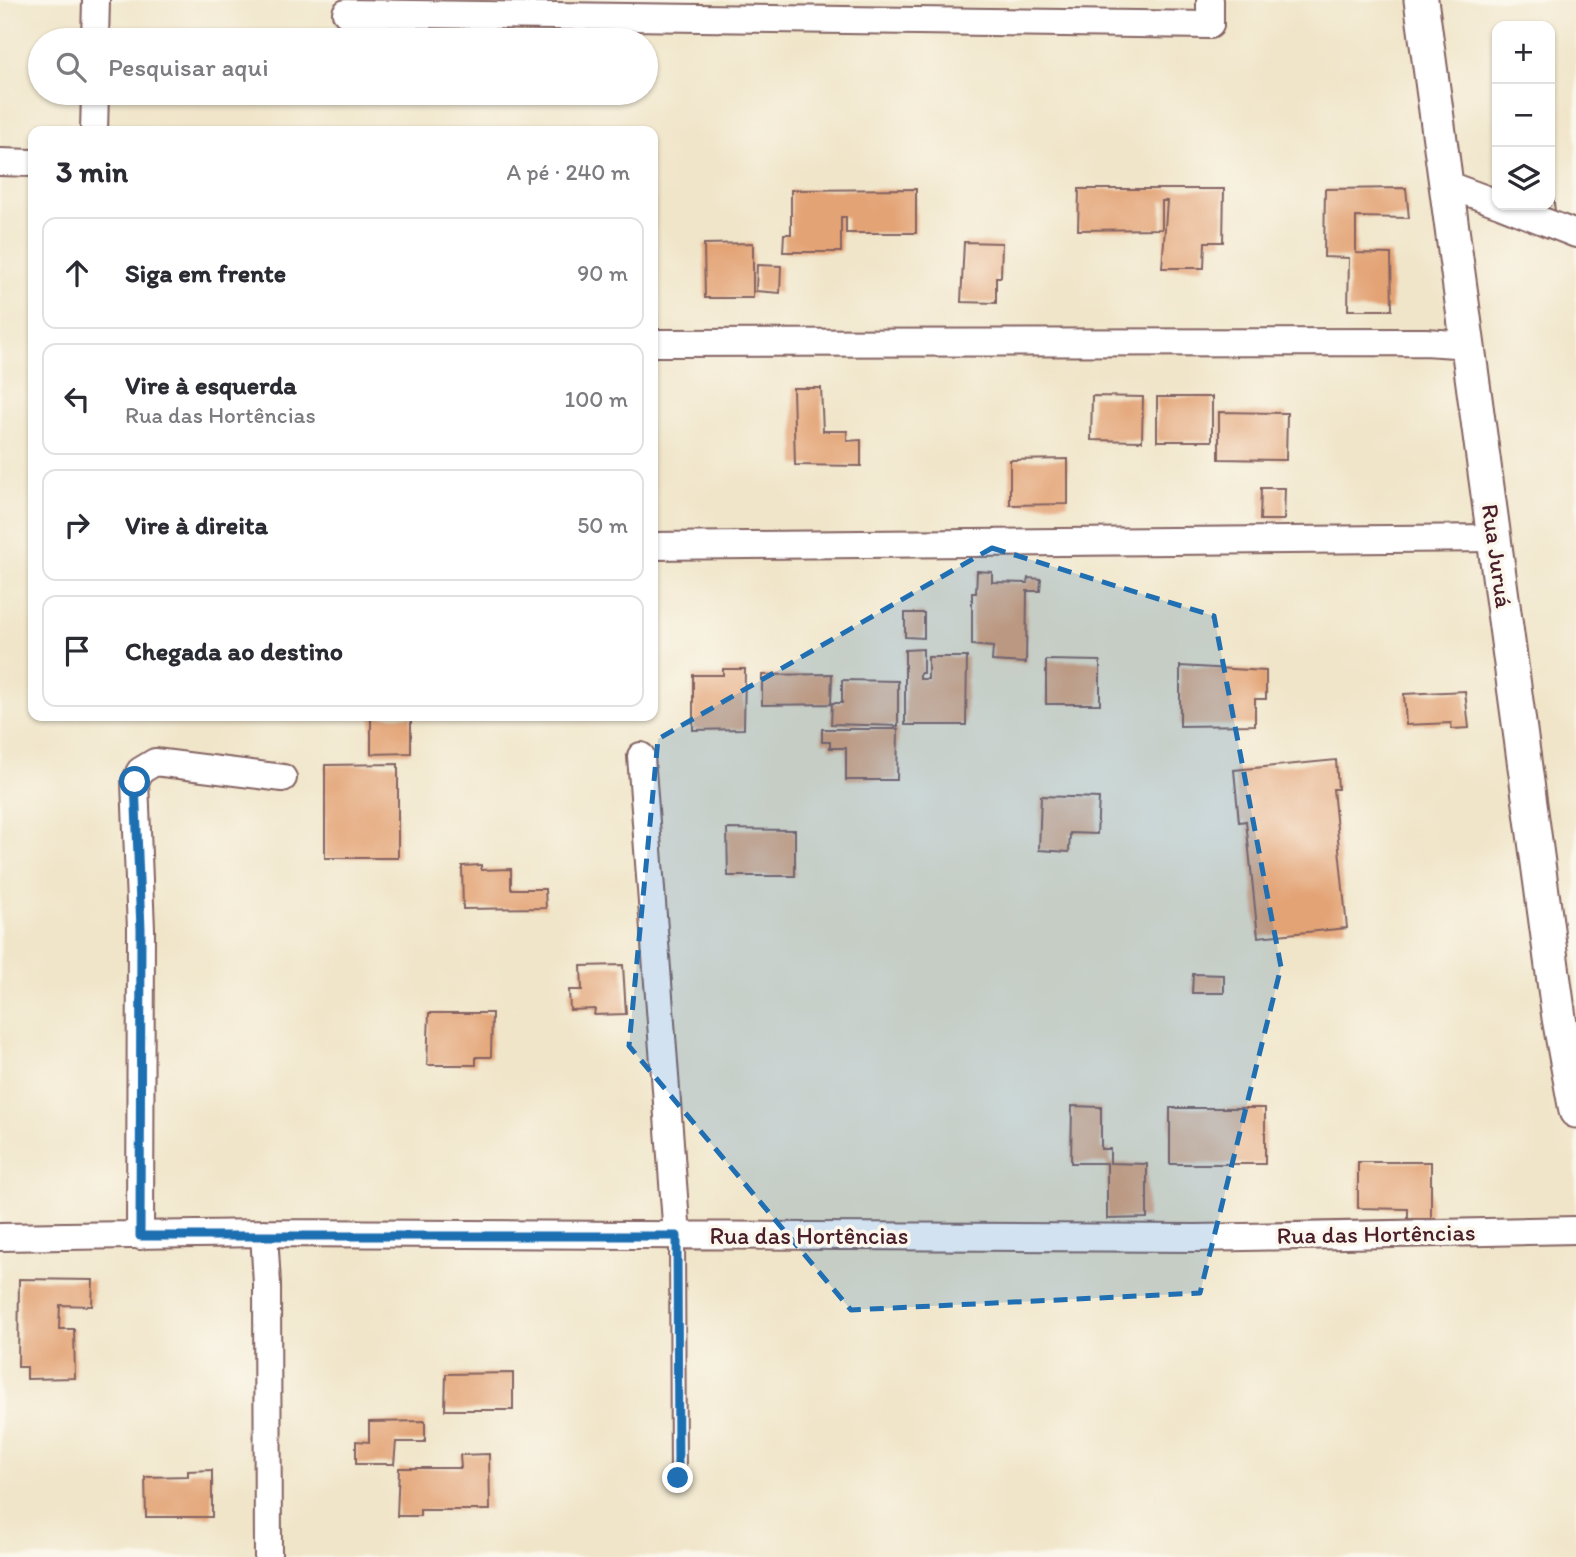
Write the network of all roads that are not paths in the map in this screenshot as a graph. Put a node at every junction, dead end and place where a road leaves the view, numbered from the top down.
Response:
1 (96, 0) edge
2 (1210, 0) edge
3 (1422, 0) edge
4 (346, 13) dead end
5 (96, 28) edge
6 (95, 105) edge
7 (94, 126) edge
8 (0, 162) edge
9 (28, 163) edge
10 (1448, 185) junction
11 (1492, 201) edge
12 (1514, 210) edge
13 (1576, 234) edge
14 (658, 343) edge
15 (1470, 345) junction
16 (1494, 538) junction
17 (658, 546) edge
18 (641, 756) dead end
19 (283, 778) dead end
20 (1576, 1111) edge
21 (1576, 1230) edge
22 (264, 1234) junction
23 (140, 1236) junction
24 (677, 1236) junction
25 (0, 1237) edge
26 (678, 1478) dead end
27 (268, 1557) edge

1 - 5 street
2 - 4 street
3 - 10 street, Rua Juruá
6 - 7 street
8 - 9 street
10 - 11 street
10 - 15 street, Rua Juruá
12 - 13 street
14 - 15 street
15 - 16 street, Rua Juruá
16 - 17 street
16 - 20 street, Rua Juruá
18 - 24 street
19 - 23 street
21 - 24 street, Rua das Hortências
22 - 23 street, Rua das Hortências
22 - 24 street, Rua das Hortências
22 - 27 street
23 - 25 street, Rua das Hortências
24 - 26 lane

